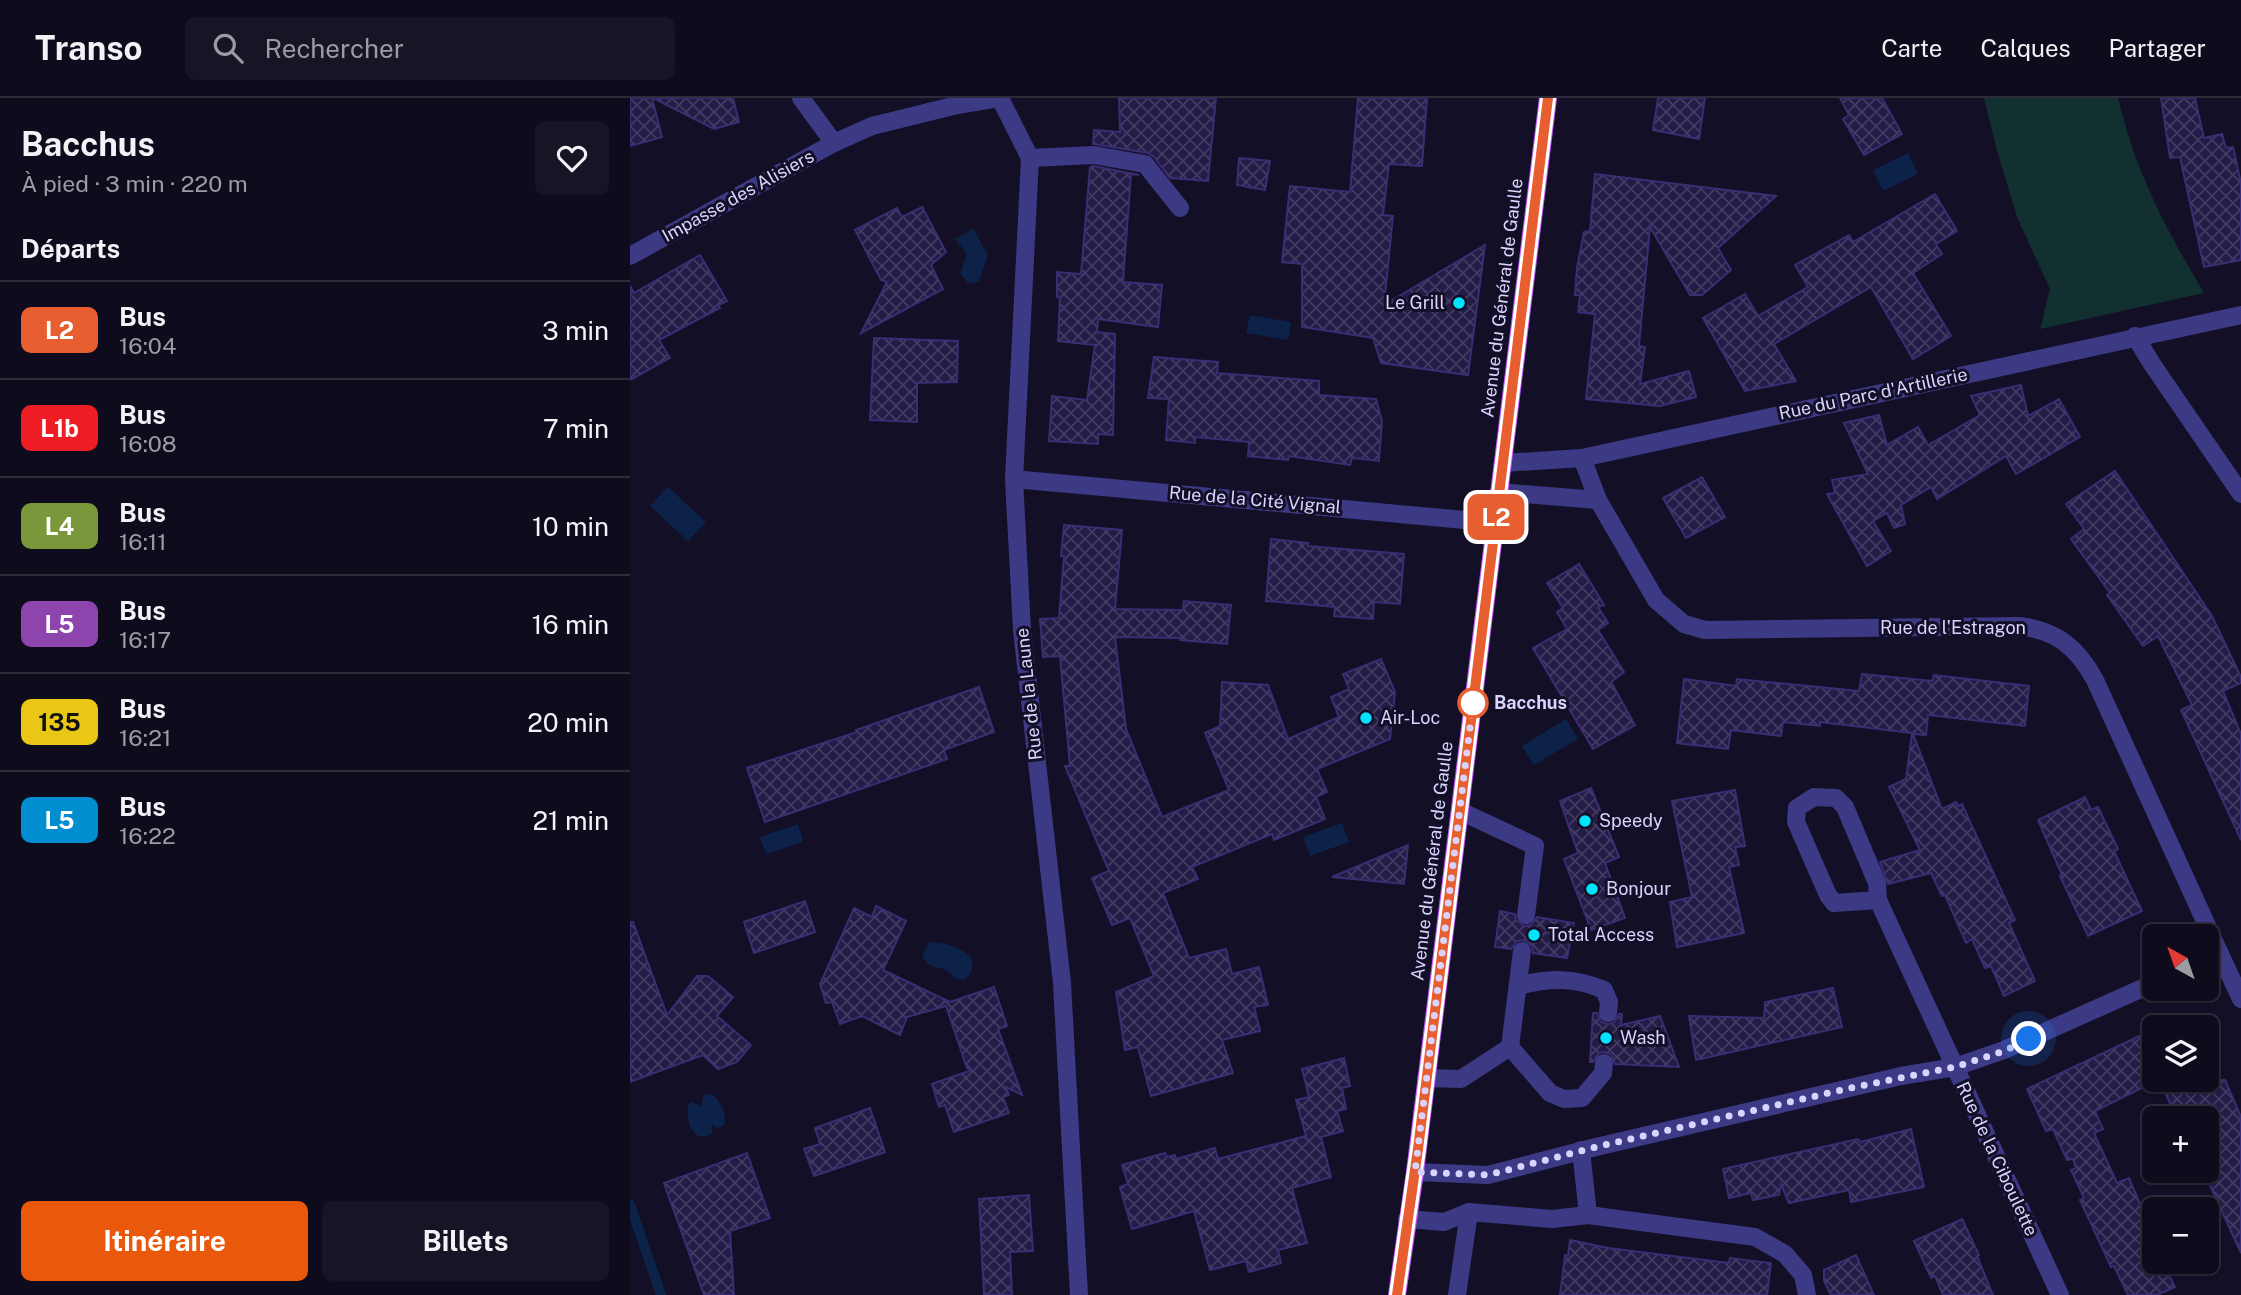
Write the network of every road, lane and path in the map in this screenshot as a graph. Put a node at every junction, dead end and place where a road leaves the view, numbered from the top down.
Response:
1 (801, 98) edge
2 (1000, 98) edge
3 (1548, 98) edge
4 (834, 143) junction
5 (1030, 158) junction
6 (1180, 208) dead end
7 (630, 256) edge
8 (2241, 315) edge
9 (2135, 336) junction
10 (1582, 458) junction
11 (1503, 463) junction
12 (1014, 479) junction
13 (1500, 492) junction
14 (2241, 494) edge
15 (1598, 500) junction
16 (1496, 520) junction
17 (1460, 811) junction
18 (1878, 900) junction
19 (1526, 915) dead end
20 (2199, 924) edge
21 (1522, 951) dead end
22 (2219, 966) edge
23 (1518, 986) junction
24 (2142, 988) edge
25 (2241, 999) edge
26 (1608, 1013) dead end
27 (1510, 1047) junction
28 (1604, 1063) dead end
29 (1955, 1067) junction
30 (1426, 1078) junction
31 (1581, 1150) junction
32 (1415, 1172) junction
33 (1469, 1212) junction
34 (1588, 1215) junction
35 (1407, 1219) junction
36 (1458, 1288) edge
37 (1079, 1295) edge
38 (1397, 1295) edge
39 (1807, 1295) edge
40 (2060, 1295) edge

1 - 4 street, Impasse des Alisiers
2 - 4 street, Rue de la Laune
2 - 5 street, Rue de la Laune
3 - 11 main road, Avenue du Général de Gaulle
4 - 7 street, Impasse des Alisiers
5 - 6 street
5 - 12 street, Rue de la Laune
8 - 9 street, Rue du Parc d'Artillerie
9 - 10 street, Rue du Parc d'Artillerie
9 - 14 street
10 - 11 street, Rue du Parc d'Artillerie
10 - 15 street, Rue de l'Estragon
11 - 13 main road, Avenue du Général de Gaulle
12 - 16 street, Rue de la Cité Vignal
12 - 37 street, Rue de la Laune
13 - 15 street
13 - 16 main road, Avenue du Général de Gaulle
15 - 20 street, Rue de l'Estragon
16 - 17 main road, Avenue du Général de Gaulle
17 - 19 street
17 - 30 main road, Avenue du Général de Gaulle
18 - 18 street
18 - 29 street
21 - 23 street
22 - 25 street, Rue de l'Estragon
23 - 26 street
23 - 27 street
24 - 29 street
27 - 28 street
27 - 30 street
29 - 31 street, Rue de la Ciboulette
29 - 40 street, Rue de la Ciboulette
30 - 32 main road, Avenue du Général de Gaulle
31 - 32 street, Rue de la Ciboulette
31 - 34 street
32 - 35 main road, Avenue du Général de Gaulle
33 - 34 street
33 - 35 street
33 - 36 street
34 - 39 street
35 - 38 main road, Avenue du Général de Gaulle

